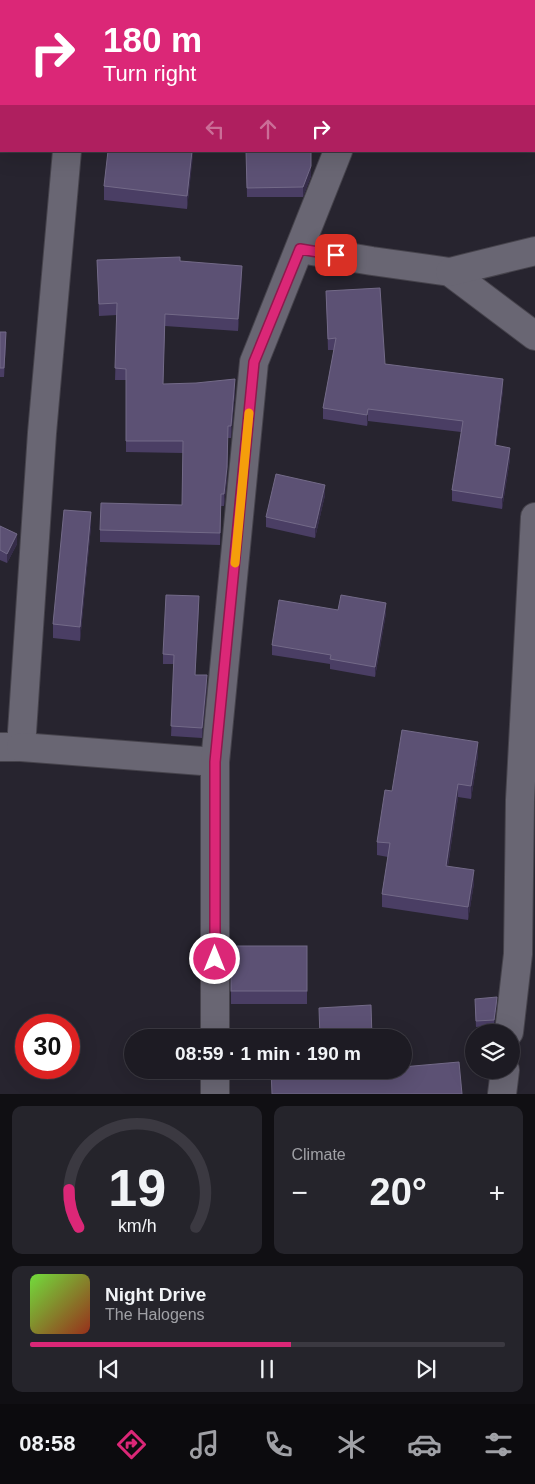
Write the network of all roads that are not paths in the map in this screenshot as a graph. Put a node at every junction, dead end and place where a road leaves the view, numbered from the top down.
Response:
1 (67, 152) edge
2 (338, 152) edge
3 (300, 249) junction
4 (535, 251) edge
5 (450, 272) junction
6 (535, 336) edge
7 (535, 517) edge
8 (10, 747) edge
9 (215, 762) junction
10 (510, 1024) edge
11 (215, 1029) edge
12 (215, 1079) edge
13 (504, 1079) edge
14 (215, 1094) edge
15 (502, 1094) edge

1 - 8 street
2 - 3 street
3 - 5 street
3 - 9 street
4 - 5 street
5 - 6 street
7 - 10 street
8 - 9 street
9 - 11 street
12 - 14 street
13 - 15 street

